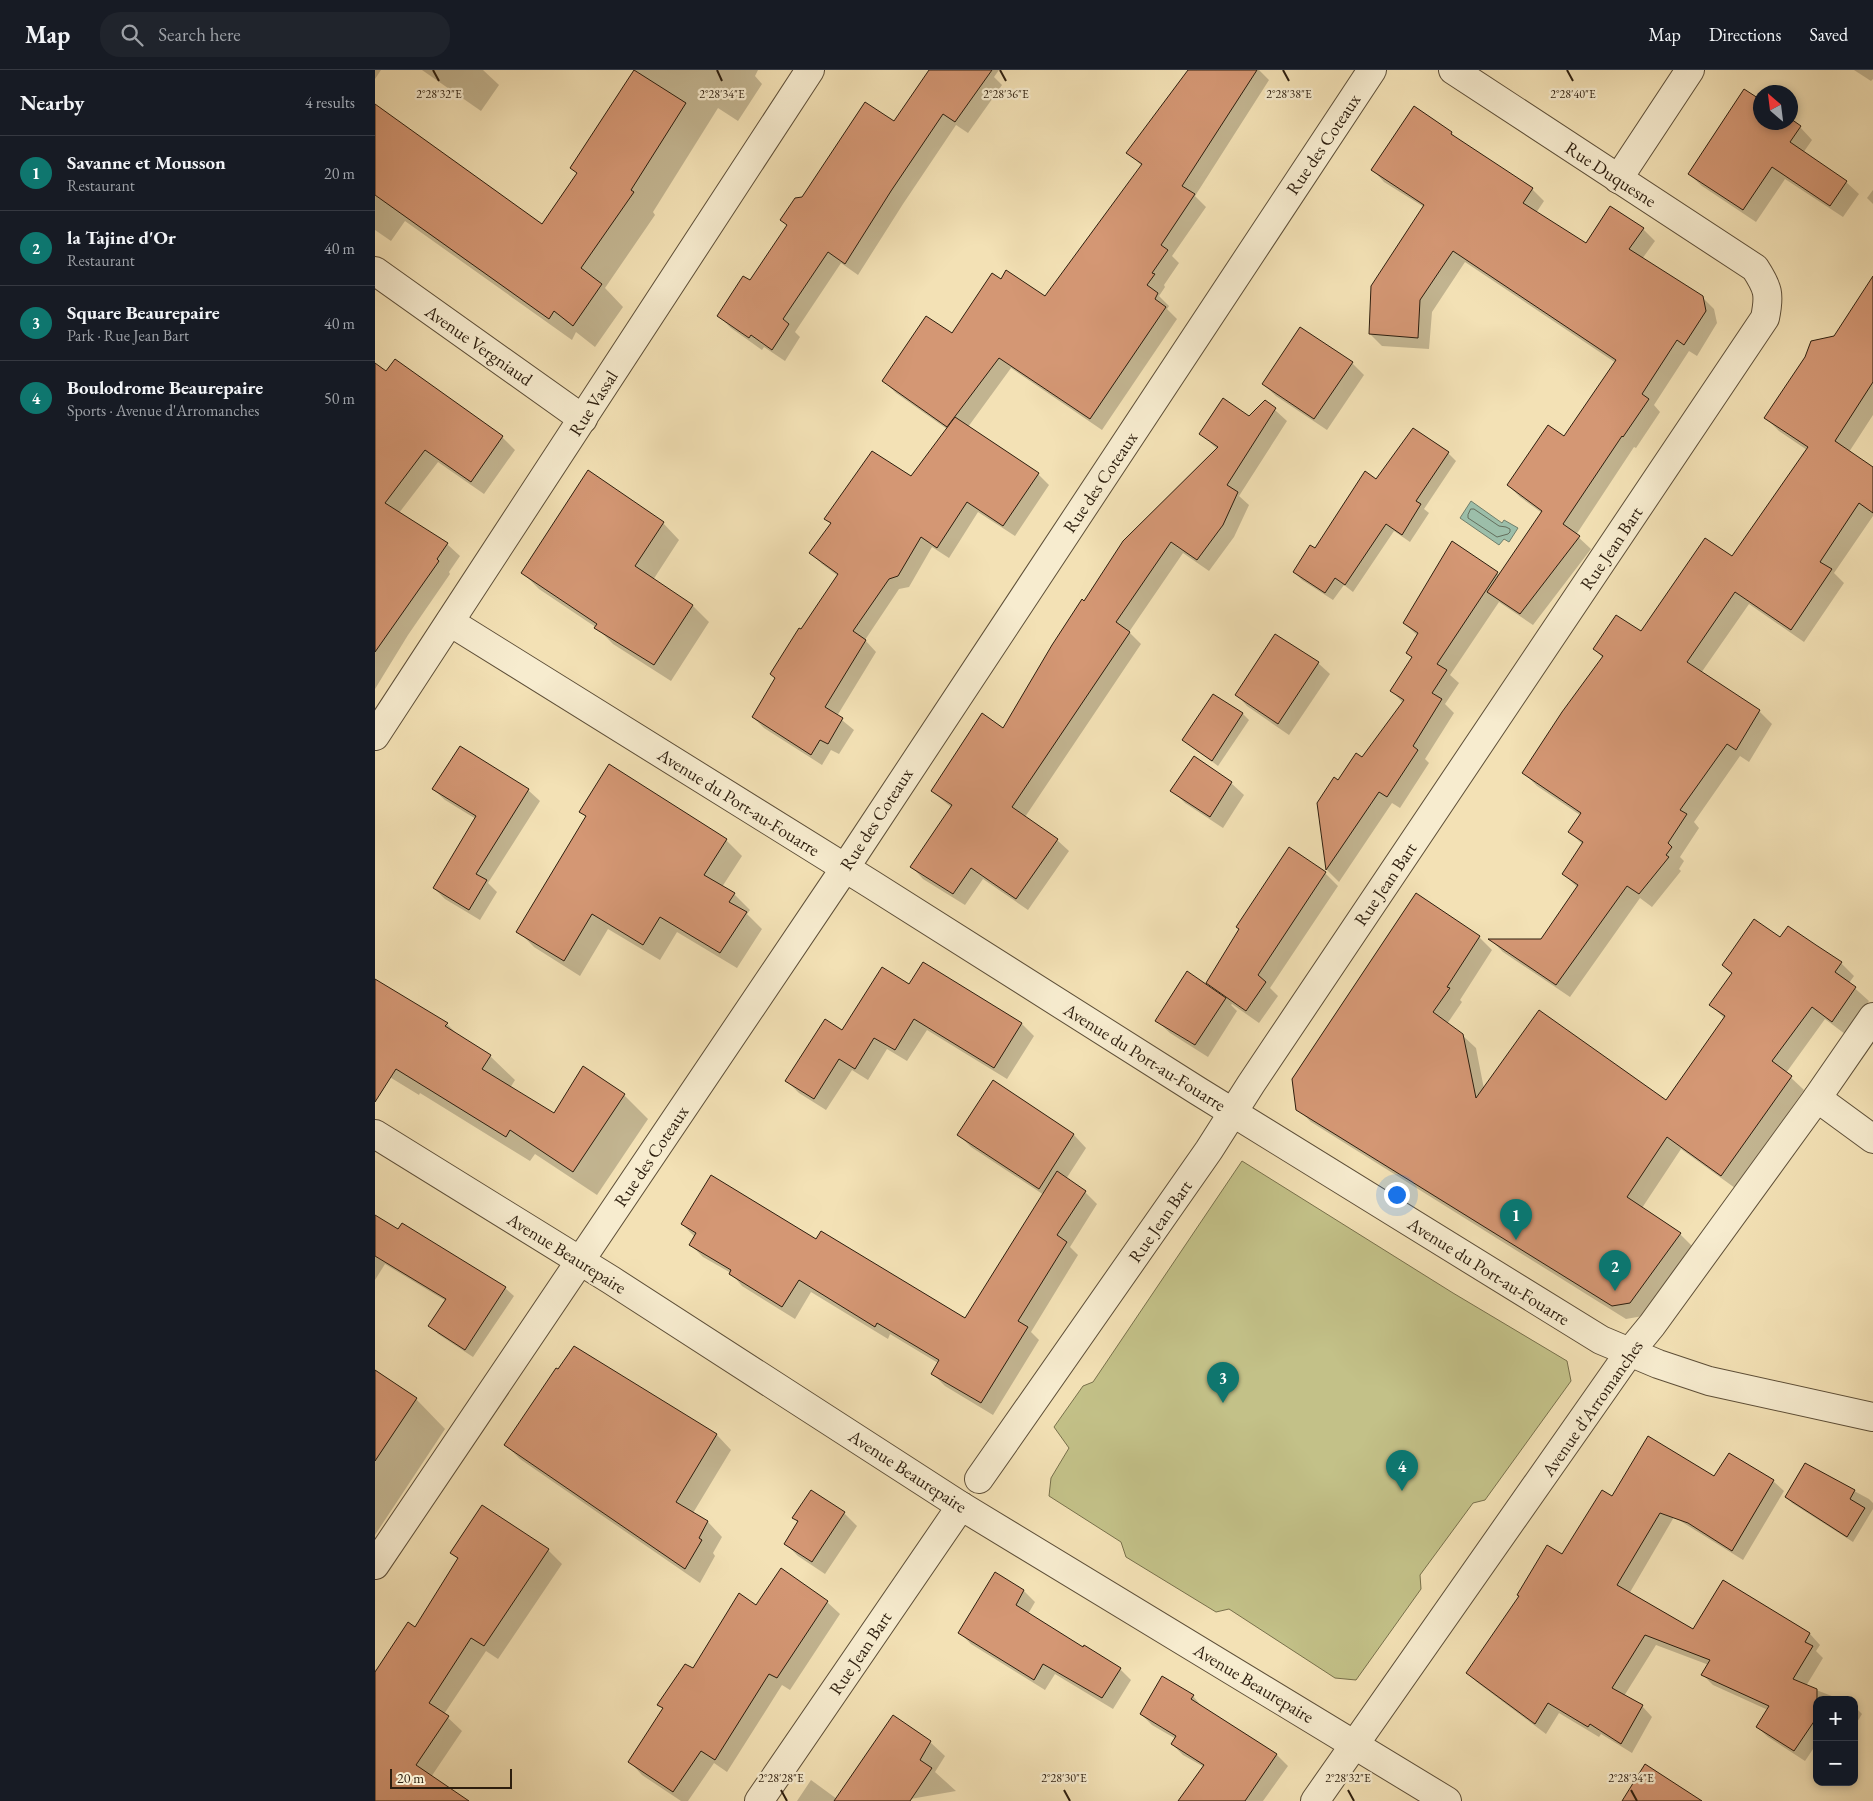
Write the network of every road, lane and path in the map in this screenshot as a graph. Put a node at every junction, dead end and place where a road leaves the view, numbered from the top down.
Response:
1 (810, 70) edge
2 (1372, 70) edge
3 (1453, 70) edge
4 (1689, 70) edge
5 (1619, 179) junction
6 (375, 272) edge
7 (1764, 281) joint
8 (583, 418) junction
9 (450, 622) junction
10 (375, 736) edge
11 (845, 868) junction
12 (1873, 1018) edge
13 (1817, 1098) junction
14 (1233, 1112) junction
15 (375, 1134) edge
16 (1873, 1139) edge
17 (580, 1260) junction
18 (1629, 1353) junction
19 (1873, 1417) edge
20 (979, 1479) dead end
21 (961, 1506) junction
22 (375, 1565) edge
23 (1355, 1744) junction
24 (759, 1801) edge
25 (1315, 1801) edge
26 (1447, 1801) edge

1 - 8 street, Rue Vassal
2 - 11 street, Rue des Coteaux
3 - 5 street, Rue Duquesne
4 - 5 street
5 - 7 street, Rue Duquesne
6 - 8 street, Avenue Vergniaud
7 - 14 street, Rue Jean Bart
8 - 9 street, Rue Vassal
9 - 10 street, Rue Vassal
9 - 11 street, Avenue du Port-au-Fouarre
11 - 14 street, Avenue du Port-au-Fouarre
11 - 17 street, Rue des Coteaux
12 - 13 street, Avenue d'Arromanches
13 - 16 street
13 - 18 street, Avenue d'Arromanches
14 - 18 street, Avenue du Port-au-Fouarre
14 - 20 street, Rue Jean Bart
15 - 17 street, Avenue Beaurepaire
17 - 21 street, Avenue Beaurepaire
17 - 22 street, Rue des Coteaux
18 - 19 street, Avenue du Port-au-Fouarre
18 - 23 street, Avenue d'Arromanches
21 - 23 street, Avenue Beaurepaire
21 - 24 street, Rue Jean Bart
23 - 25 street, Avenue d'Arromanches
23 - 26 street, Avenue Beaurepaire

